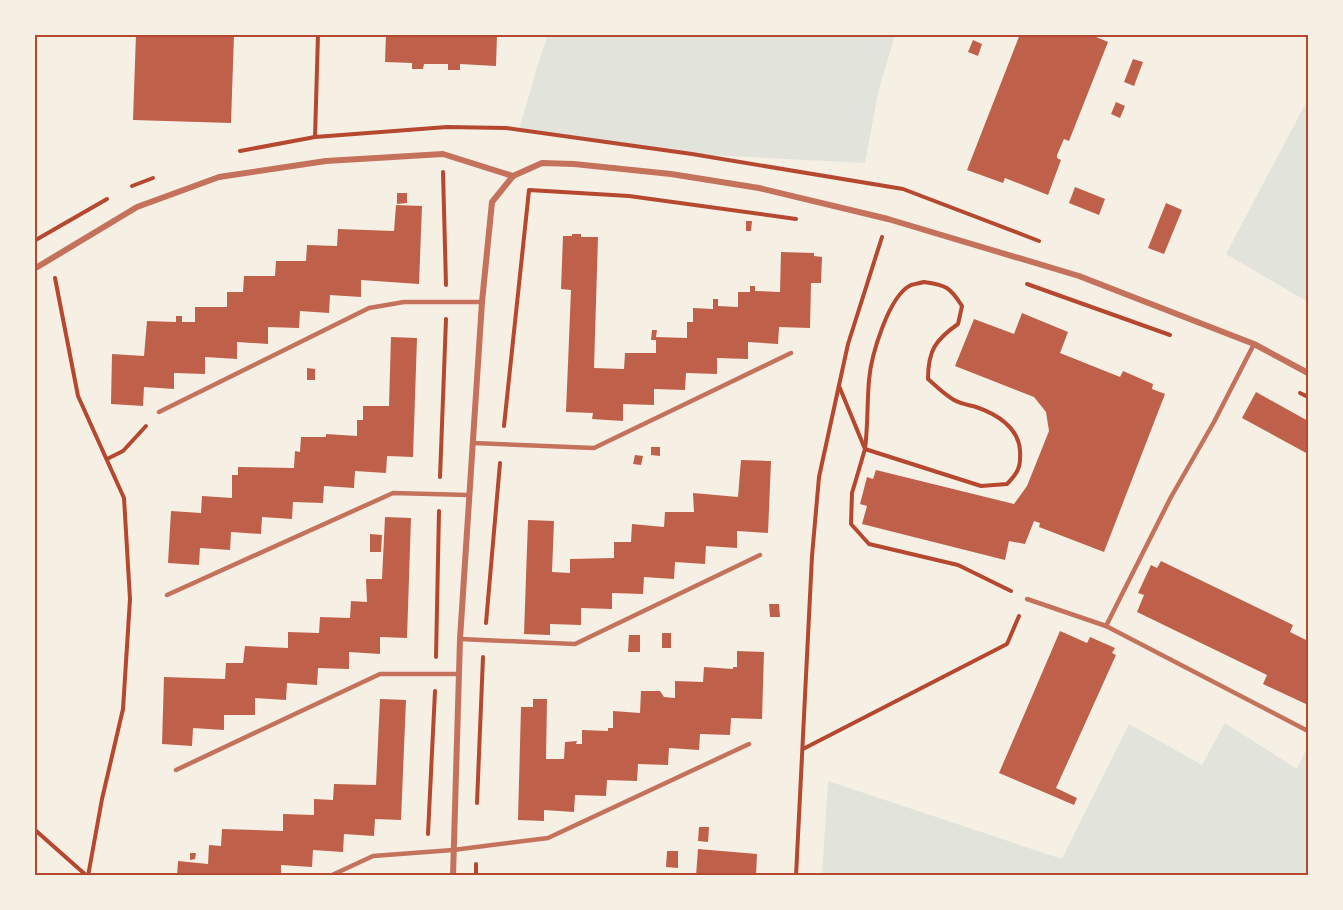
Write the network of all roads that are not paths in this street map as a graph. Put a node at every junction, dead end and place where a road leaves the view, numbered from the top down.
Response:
1 (513, 176) junction
2 (34, 269) edge
3 (482, 302) junction
4 (1254, 344) junction
5 (791, 353) dead end
6 (1308, 373) edge
7 (159, 412) road end
8 (473, 443) junction
9 (468, 495) junction
10 (760, 555) dead end
11 (167, 595) dead end
12 (1028, 598) road end
13 (1106, 626) junction
14 (460, 639) junction
15 (459, 674) junction
16 (1308, 731) edge
17 (749, 744) dead end
18 (176, 770) dead end
19 (453, 850) junction
20 (330, 876) edge
21 (453, 876) edge

1 - 2 street
1 - 3 street
1 - 4 street
3 - 7 lane
3 - 8 street
4 - 6 street
4 - 13 lane
5 - 8 lane
8 - 9 street
9 - 11 lane
9 - 14 street
10 - 14 lane
12 - 13 lane
13 - 16 lane
14 - 15 street
15 - 18 lane
15 - 19 street
17 - 19 lane
19 - 20 lane
19 - 21 street

